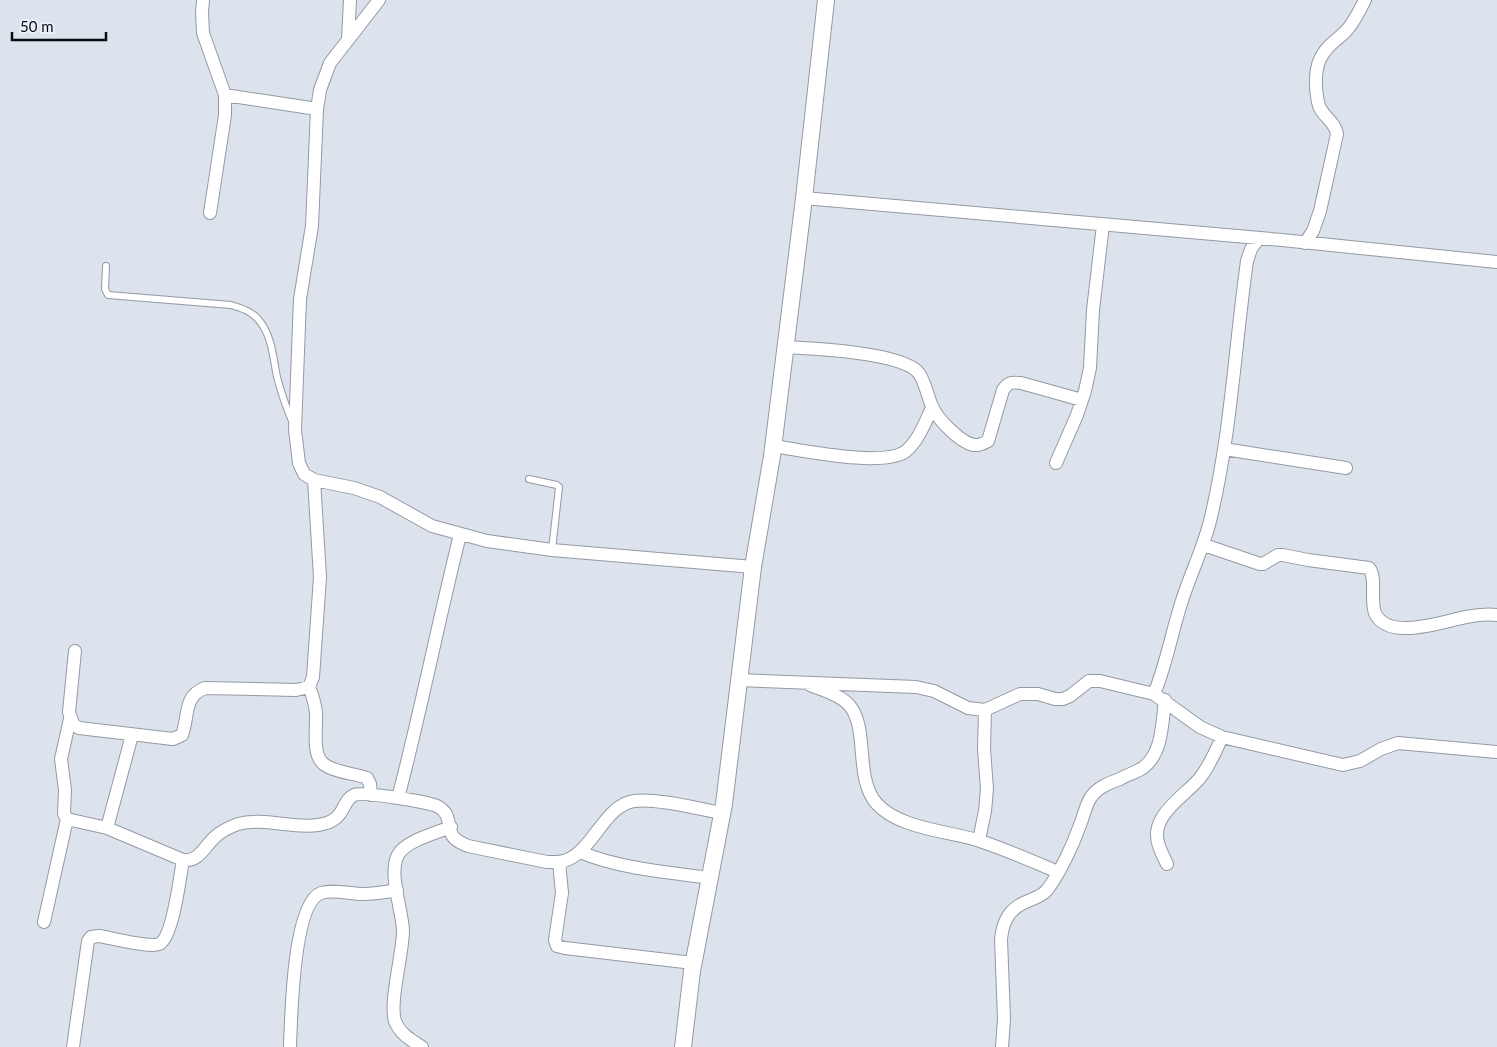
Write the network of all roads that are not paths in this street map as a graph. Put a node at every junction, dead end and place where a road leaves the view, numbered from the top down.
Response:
1 (203, 0) edge
2 (350, 0) edge
3 (379, 0) edge
4 (826, 0) edge
5 (1365, 0) edge
6 (348, 39) junction
7 (224, 95) junction
8 (317, 109) junction
9 (804, 198) junction
10 (210, 213) dead end
11 (1103, 225) junction
12 (1258, 238) junction
13 (1305, 243) junction
14 (1497, 262) edge
15 (106, 266) dead end
16 (785, 347) junction
17 (1082, 400) junction
18 (932, 408) junction
19 (295, 430) junction
20 (773, 446) junction
21 (1224, 449) junction
22 (1056, 463) dead end
23 (1346, 468) dead end
24 (529, 479) dead end
25 (314, 480) junction
26 (460, 535) junction
27 (1204, 545) junction
28 (552, 550) junction
29 (753, 567) junction
30 (1497, 615) edge
31 (75, 651) dead end
32 (738, 680) junction
33 (803, 682) junction
34 (309, 687) junction
35 (1159, 697) junction
36 (984, 710) junction
37 (70, 719) junction
38 (132, 735) junction
39 (1222, 737) junction
40 (1497, 752) edge
41 (371, 795) junction
42 (398, 798) junction
43 (722, 813) junction
44 (66, 819) junction
45 (451, 827) junction
46 (107, 828) junction
47 (979, 840) junction
48 (580, 852) junction
49 (183, 860) junction
50 (559, 862) junction
51 (1167, 864) dead end
52 (1058, 872) junction
53 (710, 878) junction
54 (397, 890) junction
55 (44, 922) dead end
56 (693, 963) junction
57 (73, 1047) edge
58 (290, 1047) edge
59 (422, 1047) edge
60 (684, 1047) edge
61 (1002, 1047) edge

1 - 7 street
2 - 6 street
3 - 6 street
4 - 9 street
5 - 13 street
6 - 8 street
7 - 8 street
7 - 10 street
8 - 19 street
9 - 11 street
9 - 16 street
11 - 12 street
11 - 17 street
12 - 13 street
12 - 21 street
13 - 14 street
15 - 19 lane
16 - 18 street
16 - 20 street
17 - 18 street
17 - 22 street
18 - 20 street
19 - 25 street
20 - 29 street
21 - 23 street
21 - 27 street
24 - 28 lane
25 - 26 street
25 - 34 street
26 - 28 street
26 - 42 street
27 - 30 street
27 - 35 street
28 - 29 street
29 - 32 street
31 - 37 street
32 - 33 street
32 - 43 street
33 - 36 street
33 - 47 street
34 - 38 street
34 - 41 street
35 - 36 street
35 - 39 street
35 - 52 street
36 - 47 street
37 - 38 street
37 - 44 street
38 - 46 street
39 - 40 street
39 - 51 street
41 - 42 street
41 - 49 street
42 - 45 street
43 - 48 street
43 - 53 street
44 - 46 street
44 - 55 street
45 - 50 street
45 - 54 street
46 - 49 street
47 - 52 street
48 - 50 street
48 - 53 street
49 - 57 street
50 - 56 street
52 - 61 street
53 - 56 street
54 - 58 street
54 - 59 street
56 - 60 street

